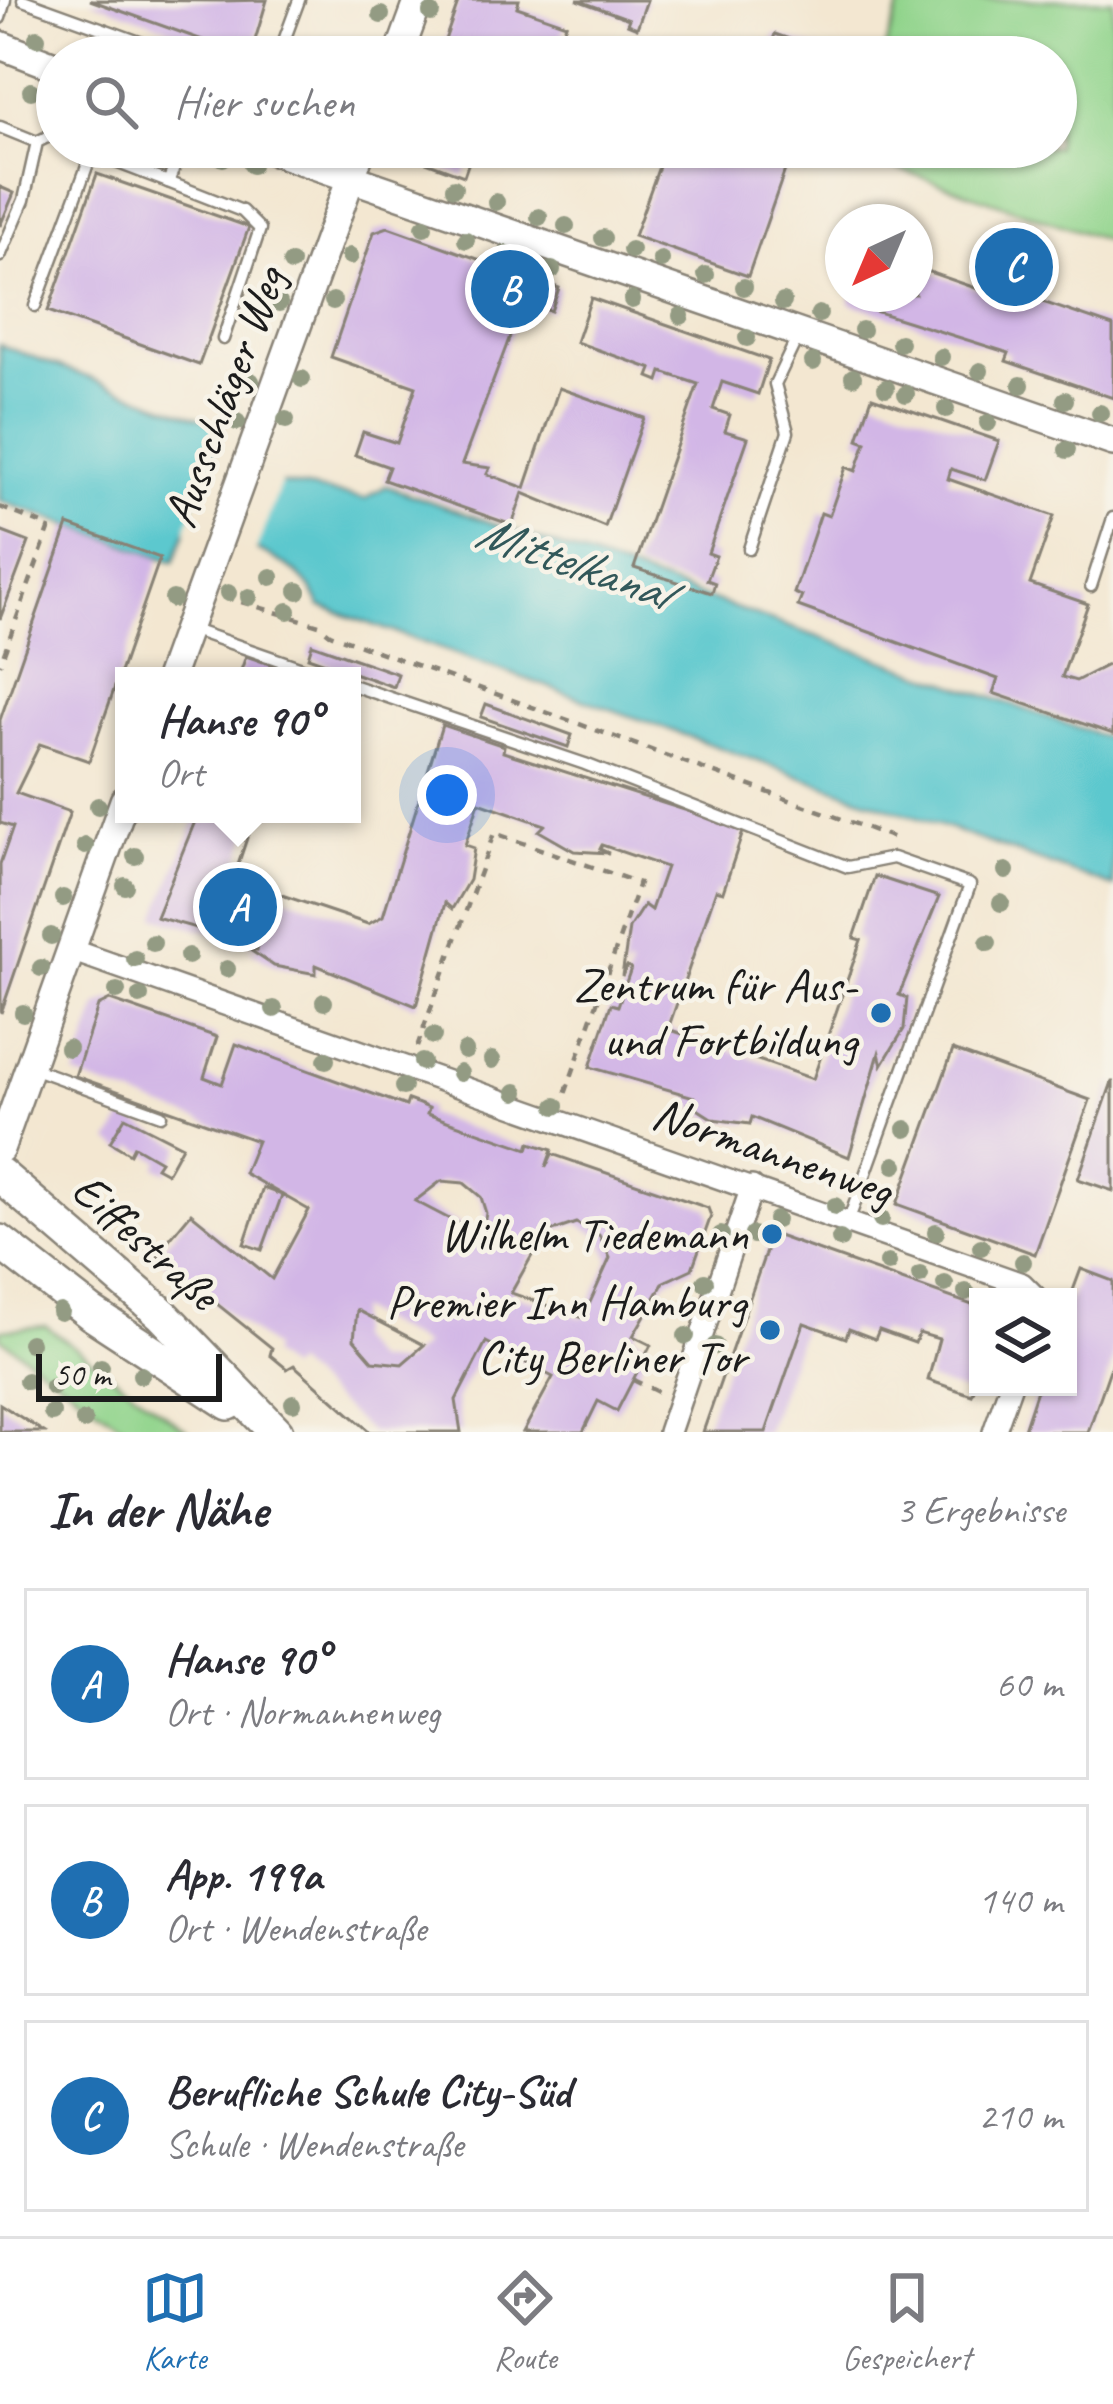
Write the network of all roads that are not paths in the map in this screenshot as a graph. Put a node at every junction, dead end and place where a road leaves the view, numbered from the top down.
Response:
1 (5, 0) edge
2 (23, 0) edge
3 (299, 0) edge
4 (418, 0) edge
5 (0, 18) edge
6 (123, 36) edge
7 (286, 36) edge
8 (405, 36) edge
9 (0, 45) edge
10 (36, 60) edge
11 (0, 127) edge
12 (36, 142) edge
13 (36, 146) edge
14 (86, 168) edge
15 (131, 168) edge
16 (174, 168) edge
17 (316, 168) edge
18 (354, 168) edge
19 (349, 181) junction
20 (168, 182) junction
21 (0, 256) edge
22 (35, 306) dead end
23 (799, 335) junction
24 (223, 339) dead end
25 (1113, 442) edge
26 (1113, 518) edge
27 (748, 549) dead end
28 (1091, 586) dead end
29 (187, 628) junction
30 (173, 667) edge
31 (299, 667) edge
32 (361, 689) edge
33 (116, 823) edge
34 (70, 950) junction
35 (29, 1066) junction
36 (161, 1115) dead end
37 (0, 1149) edge
38 (0, 1175) edge
39 (752, 1187) junction
40 (848, 1222) junction
41 (0, 1242) edge
42 (1026, 1288) edge
43 (1007, 1396) edge
44 (276, 1432) edge
45 (669, 1432) edge
46 (994, 1432) edge

1 - 5 lane
2 - 6 lane
3 - 7 lane
4 - 8 street
9 - 10 street
11 - 12 lane
13 - 21 lane
14 - 22 lane
15 - 20 lane
16 - 20 lane
17 - 19 street
18 - 19 street, Ausschläger Weg
19 - 23 street
19 - 29 street, Ausschläger Weg
20 - 24 lane
23 - 25 street
23 - 27 lane
26 - 28 lane
29 - 30 street, Ausschläger Weg
29 - 31 lane
32 - 40 lane
33 - 34 street
34 - 35 street
34 - 39 street, Normannenweg
35 - 36 lane
35 - 37 street
38 - 44 main road, Eiffestraße
39 - 40 street, Normannenweg
39 - 45 street
40 - 42 street, Normannenweg
41 - 44 main road, Eiffestraße
43 - 46 street

